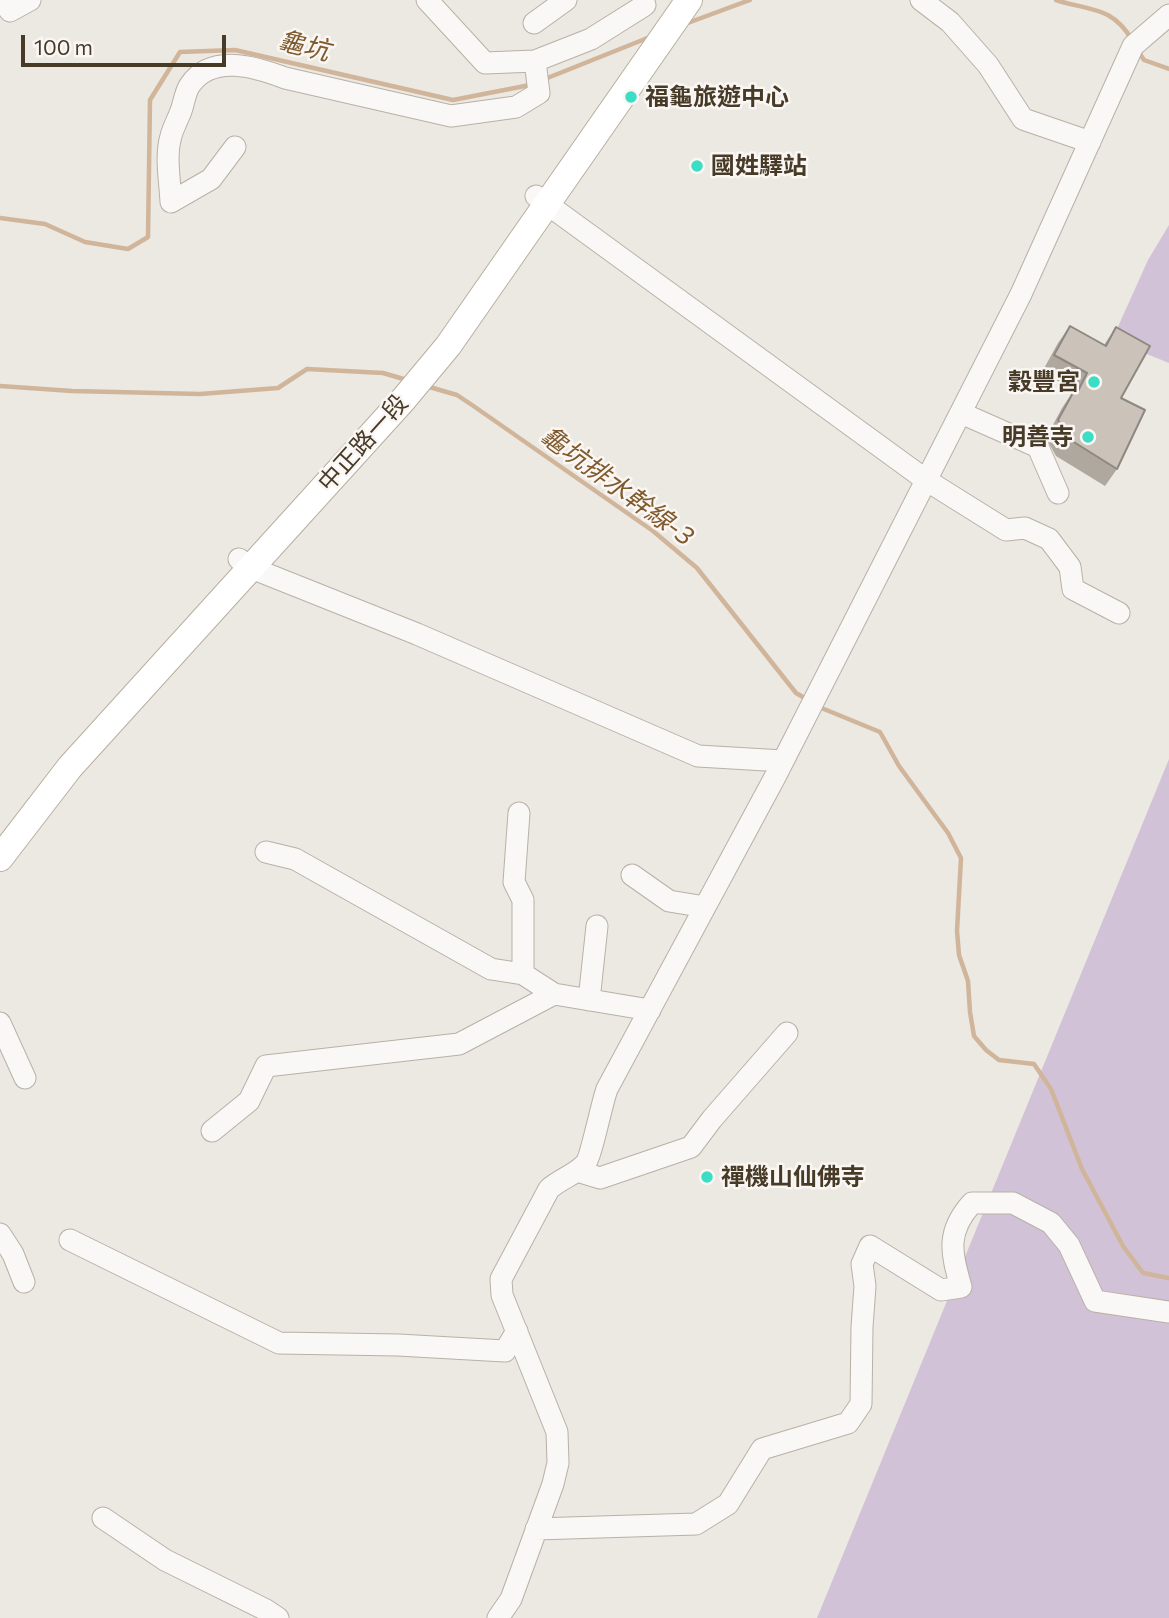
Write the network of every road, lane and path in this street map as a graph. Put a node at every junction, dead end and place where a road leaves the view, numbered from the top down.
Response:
1 (2, 0) edge
2 (30, 0) edge
3 (427, 0) edge
4 (566, 0) edge
5 (689, 0) edge
6 (921, 0) edge
7 (657, 10) edge
8 (1169, 15) edge
9 (534, 23) dead end
10 (535, 61) junction
11 (1090, 142) junction
12 (235, 147) dead end
13 (542, 200) junction
14 (961, 413) junction
15 (926, 480) junction
16 (1058, 493) dead end
17 (244, 563) junction
18 (1119, 613) dead end
19 (783, 761) junction
20 (519, 813) dead end
21 (2, 842) edge
22 (266, 852) dead end
23 (632, 875) dead end
24 (705, 907) junction
25 (597, 926) dead end
26 (523, 974) junction
27 (554, 994) junction
28 (589, 1000) junction
29 (650, 1010) junction
30 (0, 1023) edge
31 (787, 1033) dead end
32 (25, 1078) dead end
33 (212, 1131) dead end
34 (577, 1171) junction
35 (0, 1234) edge
36 (70, 1240) dead end
37 (24, 1282) dead end
38 (1169, 1312) edge
39 (517, 1331) junction
40 (103, 1518) dead end
41 (536, 1529) junction
42 (278, 1618) edge
43 (498, 1618) edge

1 - 2 lane
3 - 10 lane
4 - 9 lane
5 - 7 main road, 中正路一段
6 - 11 lane
7 - 10 lane
7 - 13 main road, 中正路一段
8 - 11 lane
10 - 12 lane
11 - 14 lane
13 - 15 lane
13 - 17 main road, 中正路一段
14 - 15 lane
14 - 16 lane
15 - 18 lane
15 - 19 lane
17 - 19 lane
17 - 21 main road, 中正路一段
19 - 24 lane
20 - 26 lane
22 - 26 lane
23 - 24 lane
24 - 29 lane
25 - 28 lane
26 - 27 lane
27 - 28 lane
27 - 33 lane
28 - 29 lane
29 - 34 lane
30 - 32 lane
31 - 34 lane
34 - 39 lane
35 - 37 lane
36 - 39 lane
38 - 41 lane
39 - 41 lane
40 - 42 lane
41 - 43 lane

